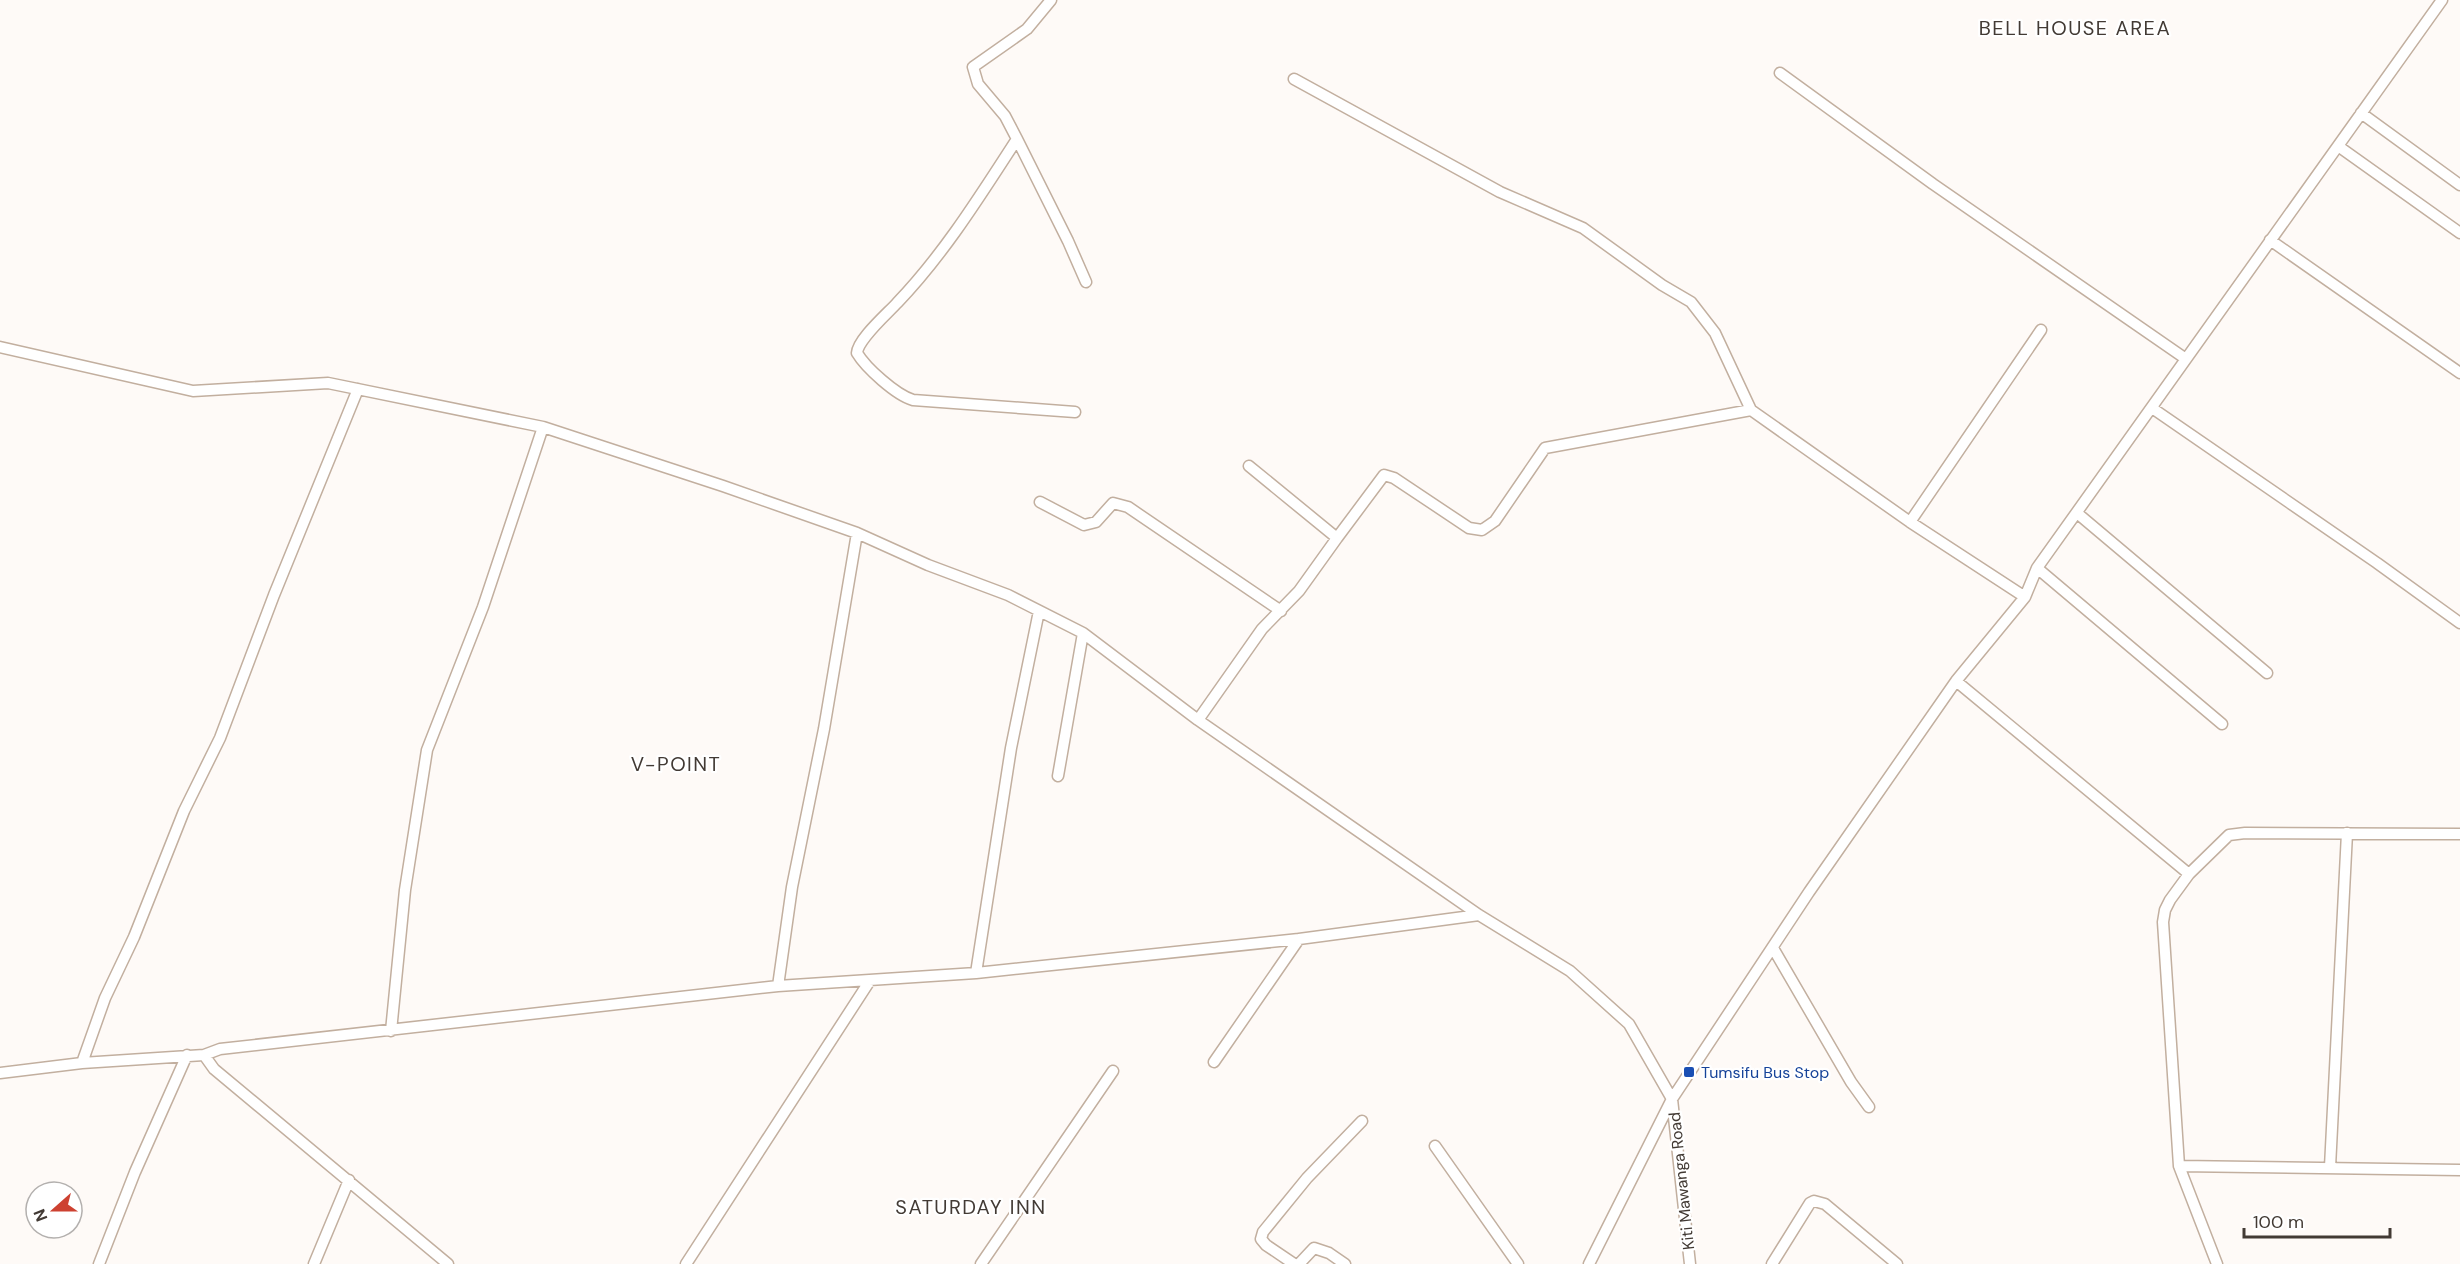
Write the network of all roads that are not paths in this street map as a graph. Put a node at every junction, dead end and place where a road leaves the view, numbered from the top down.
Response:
1 (1051, 0) edge
2 (2442, 0) edge
3 (1780, 73) dead end
4 (1294, 79) dead end
5 (2361, 113) junction
6 (1017, 139) junction
7 (2337, 146) junction
8 (2460, 185) edge
9 (2460, 233) edge
10 (2270, 240) junction
11 (1086, 282) dead end
12 (2041, 330) dead end
13 (0, 347) edge
14 (2186, 359) junction
15 (2460, 373) edge
16 (358, 390) junction
17 (2152, 408) junction
18 (1751, 410) junction
19 (1075, 412) dead end
20 (543, 427) junction
21 (1249, 466) dead end
22 (1040, 502) dead end
23 (2077, 513) junction
24 (1910, 522) junction
25 (856, 533) junction
26 (1337, 538) junction
27 (2037, 568) junction
28 (2025, 597) junction
29 (1039, 610) junction
30 (1281, 610) junction
31 (2460, 623) edge
32 (1083, 633) junction
33 (2267, 673) dead end
34 (1956, 681) junction
35 (1198, 720) junction
36 (2222, 724) dead end
37 (1058, 776) dead end
38 (2347, 833) junction
39 (2460, 834) edge
40 (2189, 874) junction
41 (1479, 915) junction
42 (1299, 939) junction
43 (1773, 948) junction
44 (976, 973) junction
45 (869, 982) junction
46 (778, 986) junction
47 (391, 1030) junction
48 (187, 1055) junction
49 (204, 1055) junction
50 (1214, 1062) dead end
51 (82, 1063) junction
52 (1113, 1071) dead end
53 (0, 1072) edge
54 (1672, 1099) junction
55 (1869, 1107) dead end
56 (1362, 1121) dead end
57 (1435, 1146) dead end
58 (2179, 1166) junction
59 (2330, 1167) junction
60 (2460, 1170) edge
61 (349, 1180) junction
62 (99, 1264) edge
63 (314, 1264) edge
64 (448, 1264) edge
65 (686, 1264) edge
66 (981, 1264) edge
67 (1297, 1264) edge
68 (1345, 1264) edge
69 (1518, 1264) edge
70 (1589, 1264) edge
71 (1690, 1264) edge
72 (1772, 1264) edge
73 (1897, 1264) edge
74 (2217, 1264) edge

1 - 6 street
2 - 5 street
3 - 14 street
4 - 18 street
5 - 7 street
5 - 8 street
6 - 11 street
6 - 19 street
7 - 9 street
7 - 10 street
10 - 14 street
10 - 15 street
12 - 24 street
13 - 16 street
14 - 17 street
16 - 20 street
16 - 51 street
17 - 23 street
17 - 31 street
18 - 24 street
18 - 26 street
20 - 25 street
20 - 47 street
21 - 26 street
22 - 30 street
23 - 27 street
23 - 33 street
24 - 28 street
25 - 29 street
25 - 46 street
26 - 30 street
27 - 28 street
27 - 36 street
28 - 34 street
29 - 32 street
29 - 44 street
30 - 35 street
32 - 35 street
32 - 37 street
34 - 40 street
34 - 43 street
35 - 41 street
38 - 39 street
38 - 40 street
38 - 59 street
40 - 58 street
41 - 42 street
41 - 54 street
42 - 44 street
42 - 50 street
43 - 54 street
43 - 55 street
44 - 45 street
45 - 46 street
45 - 65 street
46 - 47 street
47 - 49 street
48 - 49 street
48 - 51 street
48 - 62 street
49 - 61 street
51 - 53 street
52 - 66 street
54 - 70 street
54 - 71 street, Kiti Mawanga Road
56 - 67 street
57 - 69 street
58 - 59 street
58 - 74 street
59 - 60 street
61 - 63 street
61 - 64 street
67 - 68 street
72 - 73 street

